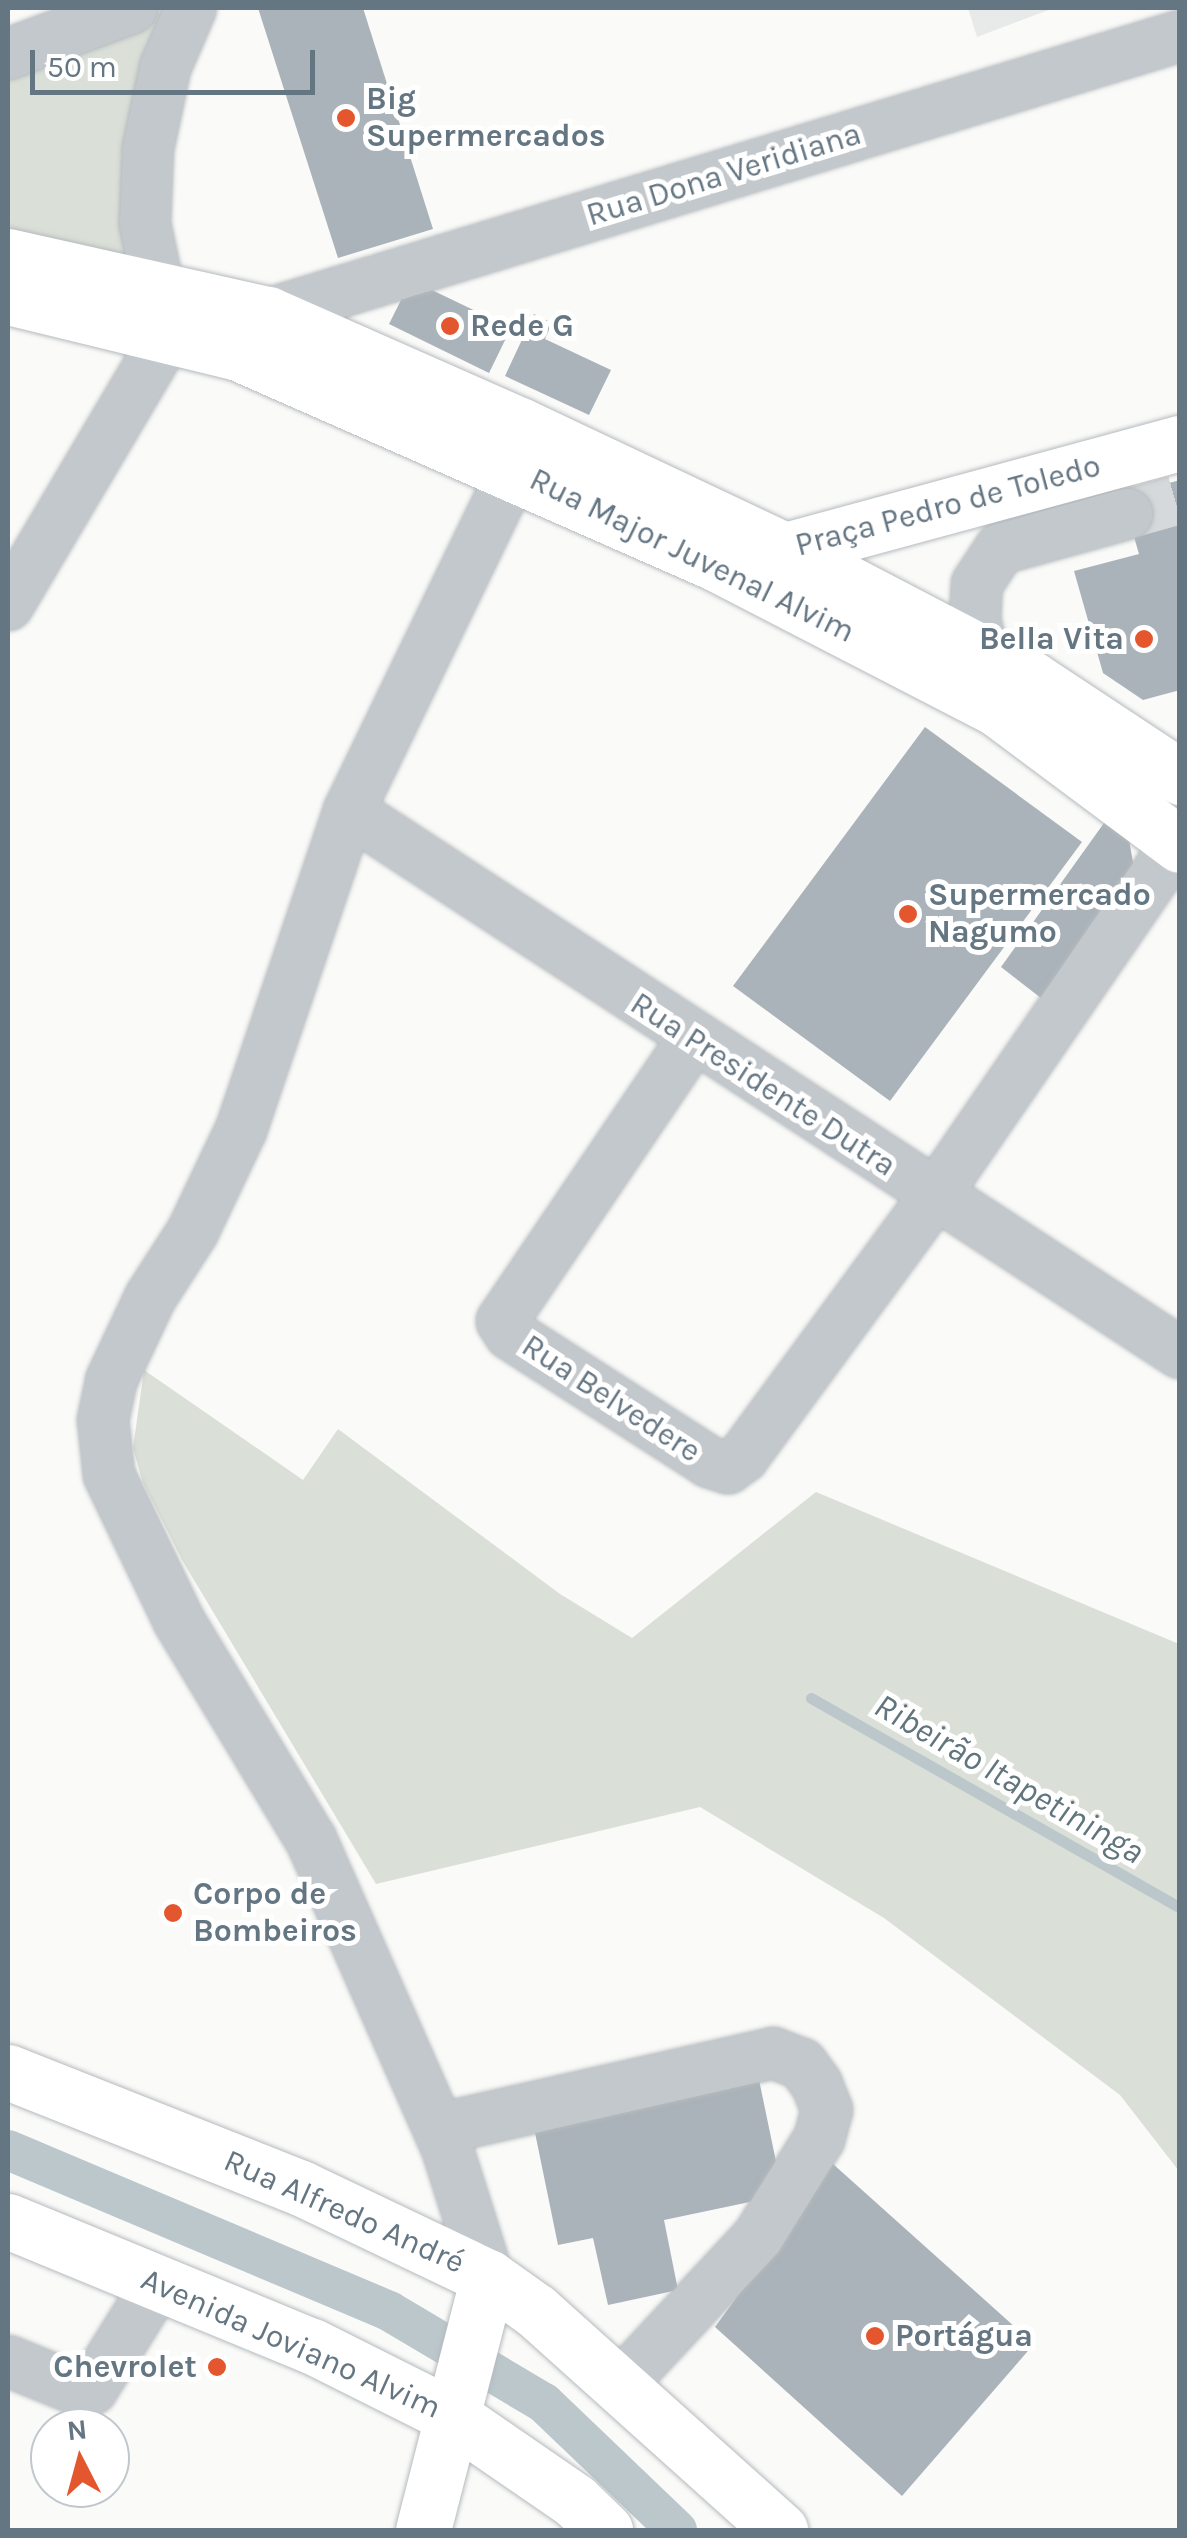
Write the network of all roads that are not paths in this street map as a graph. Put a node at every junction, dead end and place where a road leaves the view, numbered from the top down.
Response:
1 (132, 8) edge
2 (191, 8) edge
3 (1180, 36) edge
4 (8, 54) edge
5 (8, 256) edge
6 (8, 297) edge
7 (162, 310) junction
8 (268, 314) junction
9 (1180, 443) edge
10 (517, 447) junction
11 (936, 507) junction
12 (1127, 514) tunnel mouth
13 (1000, 549) junction
14 (787, 551) junction
15 (715, 563) junction
16 (8, 606) edge
17 (983, 654) junction
18 (1180, 777) edge
19 (349, 810) junction
20 (1179, 839) edge
21 (693, 1039) junction
22 (934, 1197) junction
23 (1180, 1354) edge
24 (8, 2072) edge
25 (439, 2129) junction
26 (8, 2222) edge
27 (158, 2283) junction
28 (483, 2292) junction
29 (8, 2361) edge
30 (380, 2380) junction
31 (620, 2386) junction
32 (454, 2396) junction
33 (522, 2464) junction
34 (428, 2507) edge
35 (605, 2530) edge
36 (780, 2530) edge

1 - 4 street
2 - 7 street
3 - 8 street, Rua Dona Veridiana
5 - 7 main road
6 - 7 main road
7 - 8 main road, Rua Major Juvenal Alvim
7 - 10 main road, Rua Major Juvenal Alvim
7 - 16 street
8 - 10 main road, Rua Major Juvenal Alvim
9 - 11 main road, Praça Pedro de Toledo
10 - 14 main road, Rua Major Juvenal Alvim
10 - 15 main road, Rua Major Juvenal Alvim
10 - 19 street
11 - 13 street
11 - 14 main road, Praça Pedro de Toledo
12 - 13 street
13 - 17 street
14 - 15 main road, Praça Pedro de Toledo
14 - 17 main road, Rua Major Juvenal Alvim
15 - 20 main road, Rua Major Juvenal Alvim
17 - 18 main road, Rua Major Juvenal Alvim
19 - 21 street, Rua Presidente Dutra
19 - 25 street
20 - 22 street
21 - 22 street, Rua Presidente Dutra
21 - 22 street, Rua Belvedere
22 - 23 street, Rua Presidente Dutra
24 - 28 main road, Rua Alfredo André
25 - 28 street
25 - 31 street
26 - 27 main road, Avenida Joviano Alvim
27 - 29 street
27 - 30 main road, Avenida Joviano Alvim
28 - 31 main road, Rua Alfredo André
28 - 32 main road
30 - 32 main road, Avenida Joviano Alvim
30 - 34 main road
31 - 36 main road, Rua Alfredo André
32 - 33 main road, Avenida Joviano Alvim
32 - 34 main road
33 - 34 main road
33 - 35 main road, Avenida Joviano Alvim

